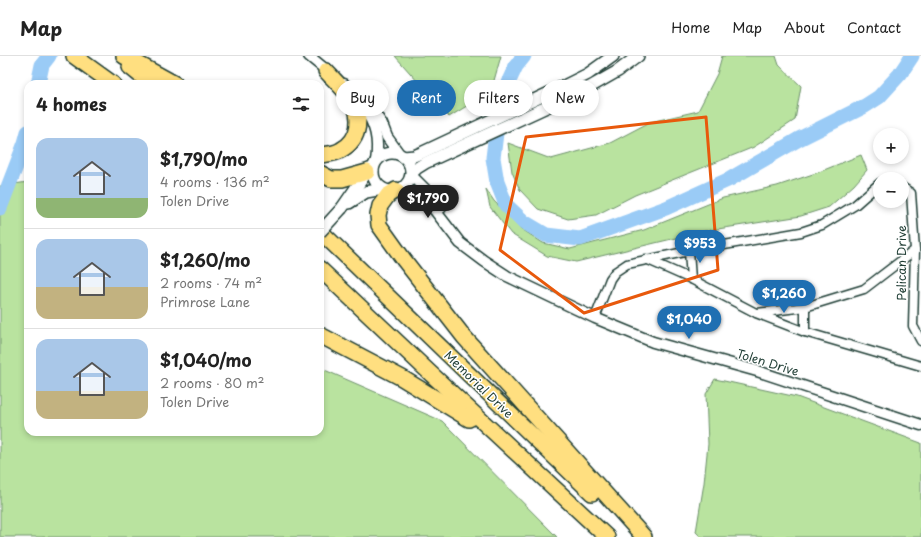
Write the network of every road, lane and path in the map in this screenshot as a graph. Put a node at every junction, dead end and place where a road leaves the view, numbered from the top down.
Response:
1 (116, 56) edge
2 (124, 56) edge
3 (309, 56) edge
4 (613, 56) edge
5 (638, 56) edge
6 (78, 59) edge
7 (326, 71) junction
8 (99, 80) edge
9 (107, 80) edge
10 (146, 80) edge
11 (168, 80) edge
12 (338, 80) edge
13 (369, 116) edge
14 (376, 116) edge
15 (324, 154) edge
16 (402, 156) junction
17 (423, 158) junction
18 (373, 165) junction
19 (411, 174) junction
20 (324, 175) edge
21 (873, 189) edge
22 (392, 190) junction
23 (909, 192) edge
24 (342, 208) junction
25 (324, 228) edge
26 (324, 236) edge
27 (460, 243) junction
28 (914, 250) junction
29 (689, 251) junction
30 (646, 259) junction
31 (324, 273) edge
32 (691, 279) junction
33 (805, 307) junction
34 (756, 314) junction
35 (595, 318) junction
36 (805, 332) junction
37 (324, 337) edge
38 (921, 341) edge
39 (921, 366) edge
40 (921, 425) edge
41 (500, 438) junction
42 (607, 537) edge
43 (638, 537) edge
44 (644, 537) edge

1 - 10 highway
2 - 11 highway
3 - 7 street
4 - 17 main road
5 - 17 main road
6 - 8 highway
6 - 9 highway
7 - 12 street
7 - 15 highway
13 - 18 street
14 - 16 street
16 - 17 main road
16 - 18 main road
16 - 19 main road
17 - 19 main road
18 - 20 highway
18 - 22 main road
18 - 24 main road
19 - 22 main road
19 - 27 street, Tolen Drive
21 - 29 street
22 - 24 main road
22 - 27 street, Tolen Drive
22 - 44 highway
23 - 28 street, Pelican Drive
24 - 25 main road, bridge
26 - 43 highway, Memorial Drive
27 - 35 street, Tolen Drive
28 - 33 street
28 - 38 street, Pelican Drive
29 - 30 street
29 - 32 street
30 - 32 street
30 - 35 street
31 - 41 highway, Memorial Drive
32 - 34 street
33 - 34 street
33 - 36 street
34 - 36 street
35 - 40 street, Tolen Drive
36 - 39 street
37 - 41 highway
41 - 42 highway, Memorial Drive

